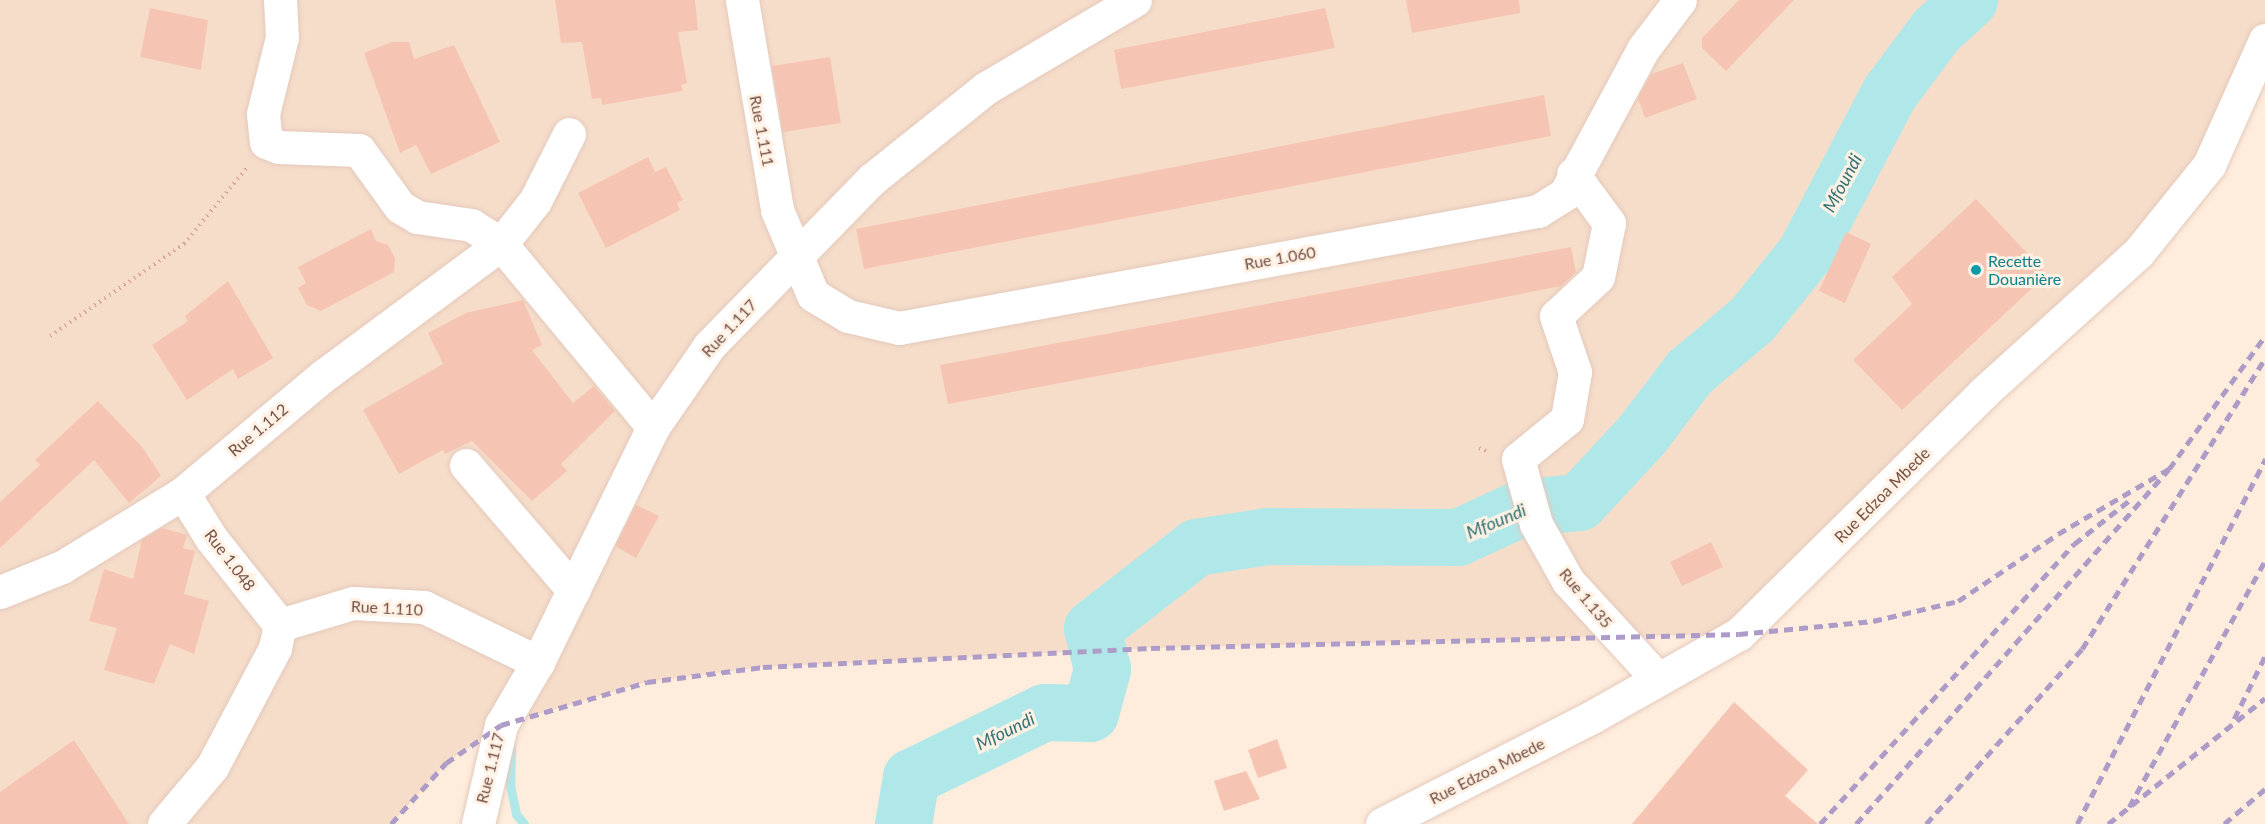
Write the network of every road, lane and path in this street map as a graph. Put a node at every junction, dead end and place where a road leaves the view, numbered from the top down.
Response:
1 (280, 0) edge
2 (742, 0) edge
3 (1135, 0) edge
4 (1680, 0) edge
5 (2265, 40) edge
6 (568, 134) dead end
7 (266, 142) junction
8 (1573, 174) junction
9 (501, 244) junction
10 (797, 259) junction
11 (50, 336) dead end
12 (653, 427) junction
13 (466, 465) dead end
14 (183, 493) junction
15 (573, 590) junction
16 (0, 592) edge
17 (280, 625) junction
18 (538, 662) junction
19 (1656, 677) junction
20 (164, 824) edge
21 (478, 824) edge
22 (1382, 824) edge

1 - 7 street
2 - 10 street, Rue 1.111
3 - 10 street, Rue 1.117
4 - 8 street, Rue 1.060
5 - 19 street, Rue Edzoa Mbede
6 - 9 street, Rue 1.112
7 - 9 street
7 - 11 path
8 - 10 street, Rue 1.060
8 - 19 street, Rue 1.135
9 - 12 street
9 - 14 street, Rue 1.112
10 - 12 street, Rue 1.117
12 - 15 street, Rue 1.117
13 - 15 street
14 - 16 street, Rue 1.112
14 - 17 street, Rue 1.048
15 - 18 street, Rue 1.117
17 - 18 street, Rue 1.110
17 - 20 street
18 - 21 street, Rue 1.117
19 - 22 street, Rue Edzoa Mbede

